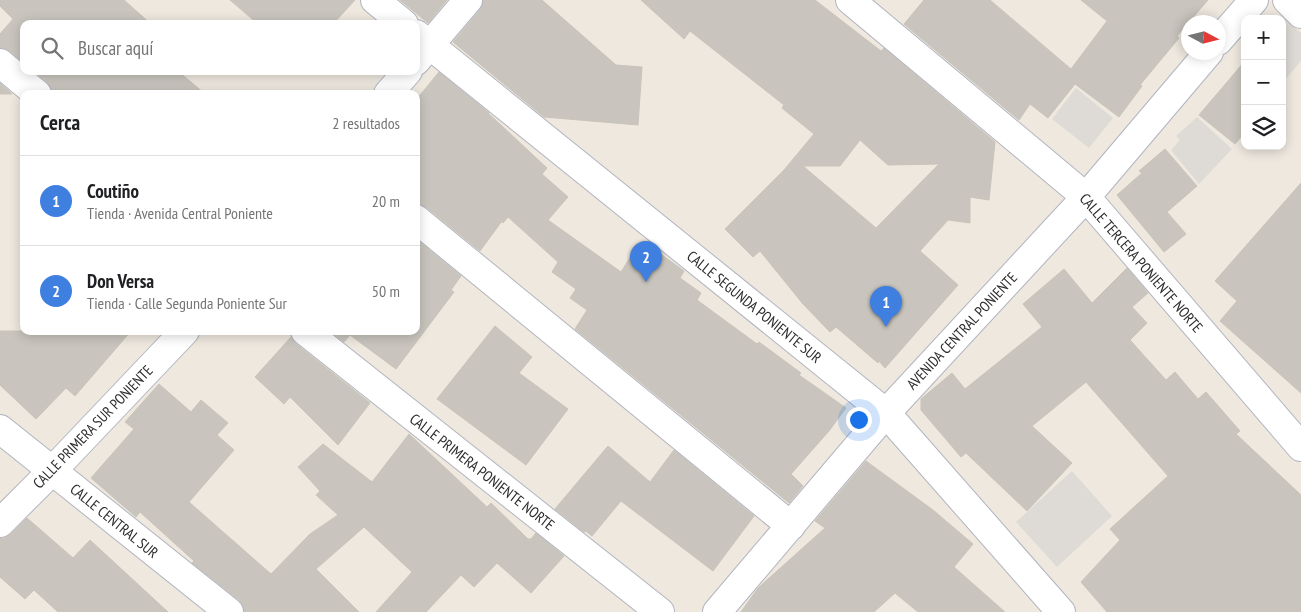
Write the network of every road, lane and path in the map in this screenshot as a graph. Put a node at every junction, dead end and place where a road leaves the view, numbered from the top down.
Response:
1 (376, 0) edge
2 (468, 0) edge
3 (850, 0) edge
4 (1254, 0) edge
5 (1287, 0) edge
6 (1301, 14) edge
7 (399, 20) edge
8 (1226, 33) edge
9 (421, 47) edge
10 (1202, 60) edge
11 (0, 64) edge
12 (405, 75) edge
13 (32, 90) edge
14 (391, 90) edge
15 (1086, 197) junction
16 (420, 222) edge
17 (181, 335) edge
18 (310, 335) edge
19 (886, 414) junction
20 (0, 429) edge
21 (1301, 447) edge
22 (52, 471) junction
23 (0, 523) edge
24 (791, 526) junction
25 (229, 612) edge
26 (660, 612) edge
27 (717, 612) edge
28 (1062, 612) edge

1 - 7 street
2 - 9 street
3 - 15 street, CALLE TERCERA PONIENTE NORTE
4 - 8 street
5 - 6 street
9 - 19 street, CALLE SEGUNDA PONIENTE SUR
10 - 15 street, AVENIDA CENTRAL PONIENTE
11 - 13 street
12 - 14 street
15 - 19 street, AVENIDA CENTRAL PONIENTE
15 - 21 street, CALLE TERCERA PONIENTE NORTE
16 - 24 street
17 - 22 street, CALLE PRIMERA SUR PONIENTE
18 - 26 street, CALLE PRIMERA PONIENTE NORTE
19 - 24 street, AVENIDA CENTRAL PONIENTE
19 - 28 street, CALLE SEGUNDA PONIENTE SUR
20 - 22 street, CALLE CENTRAL SUR
22 - 23 street, CALLE PRIMERA SUR PONIENTE
22 - 25 street, CALLE CENTRAL SUR
24 - 27 street, AVENIDA CENTRAL PONIENTE

